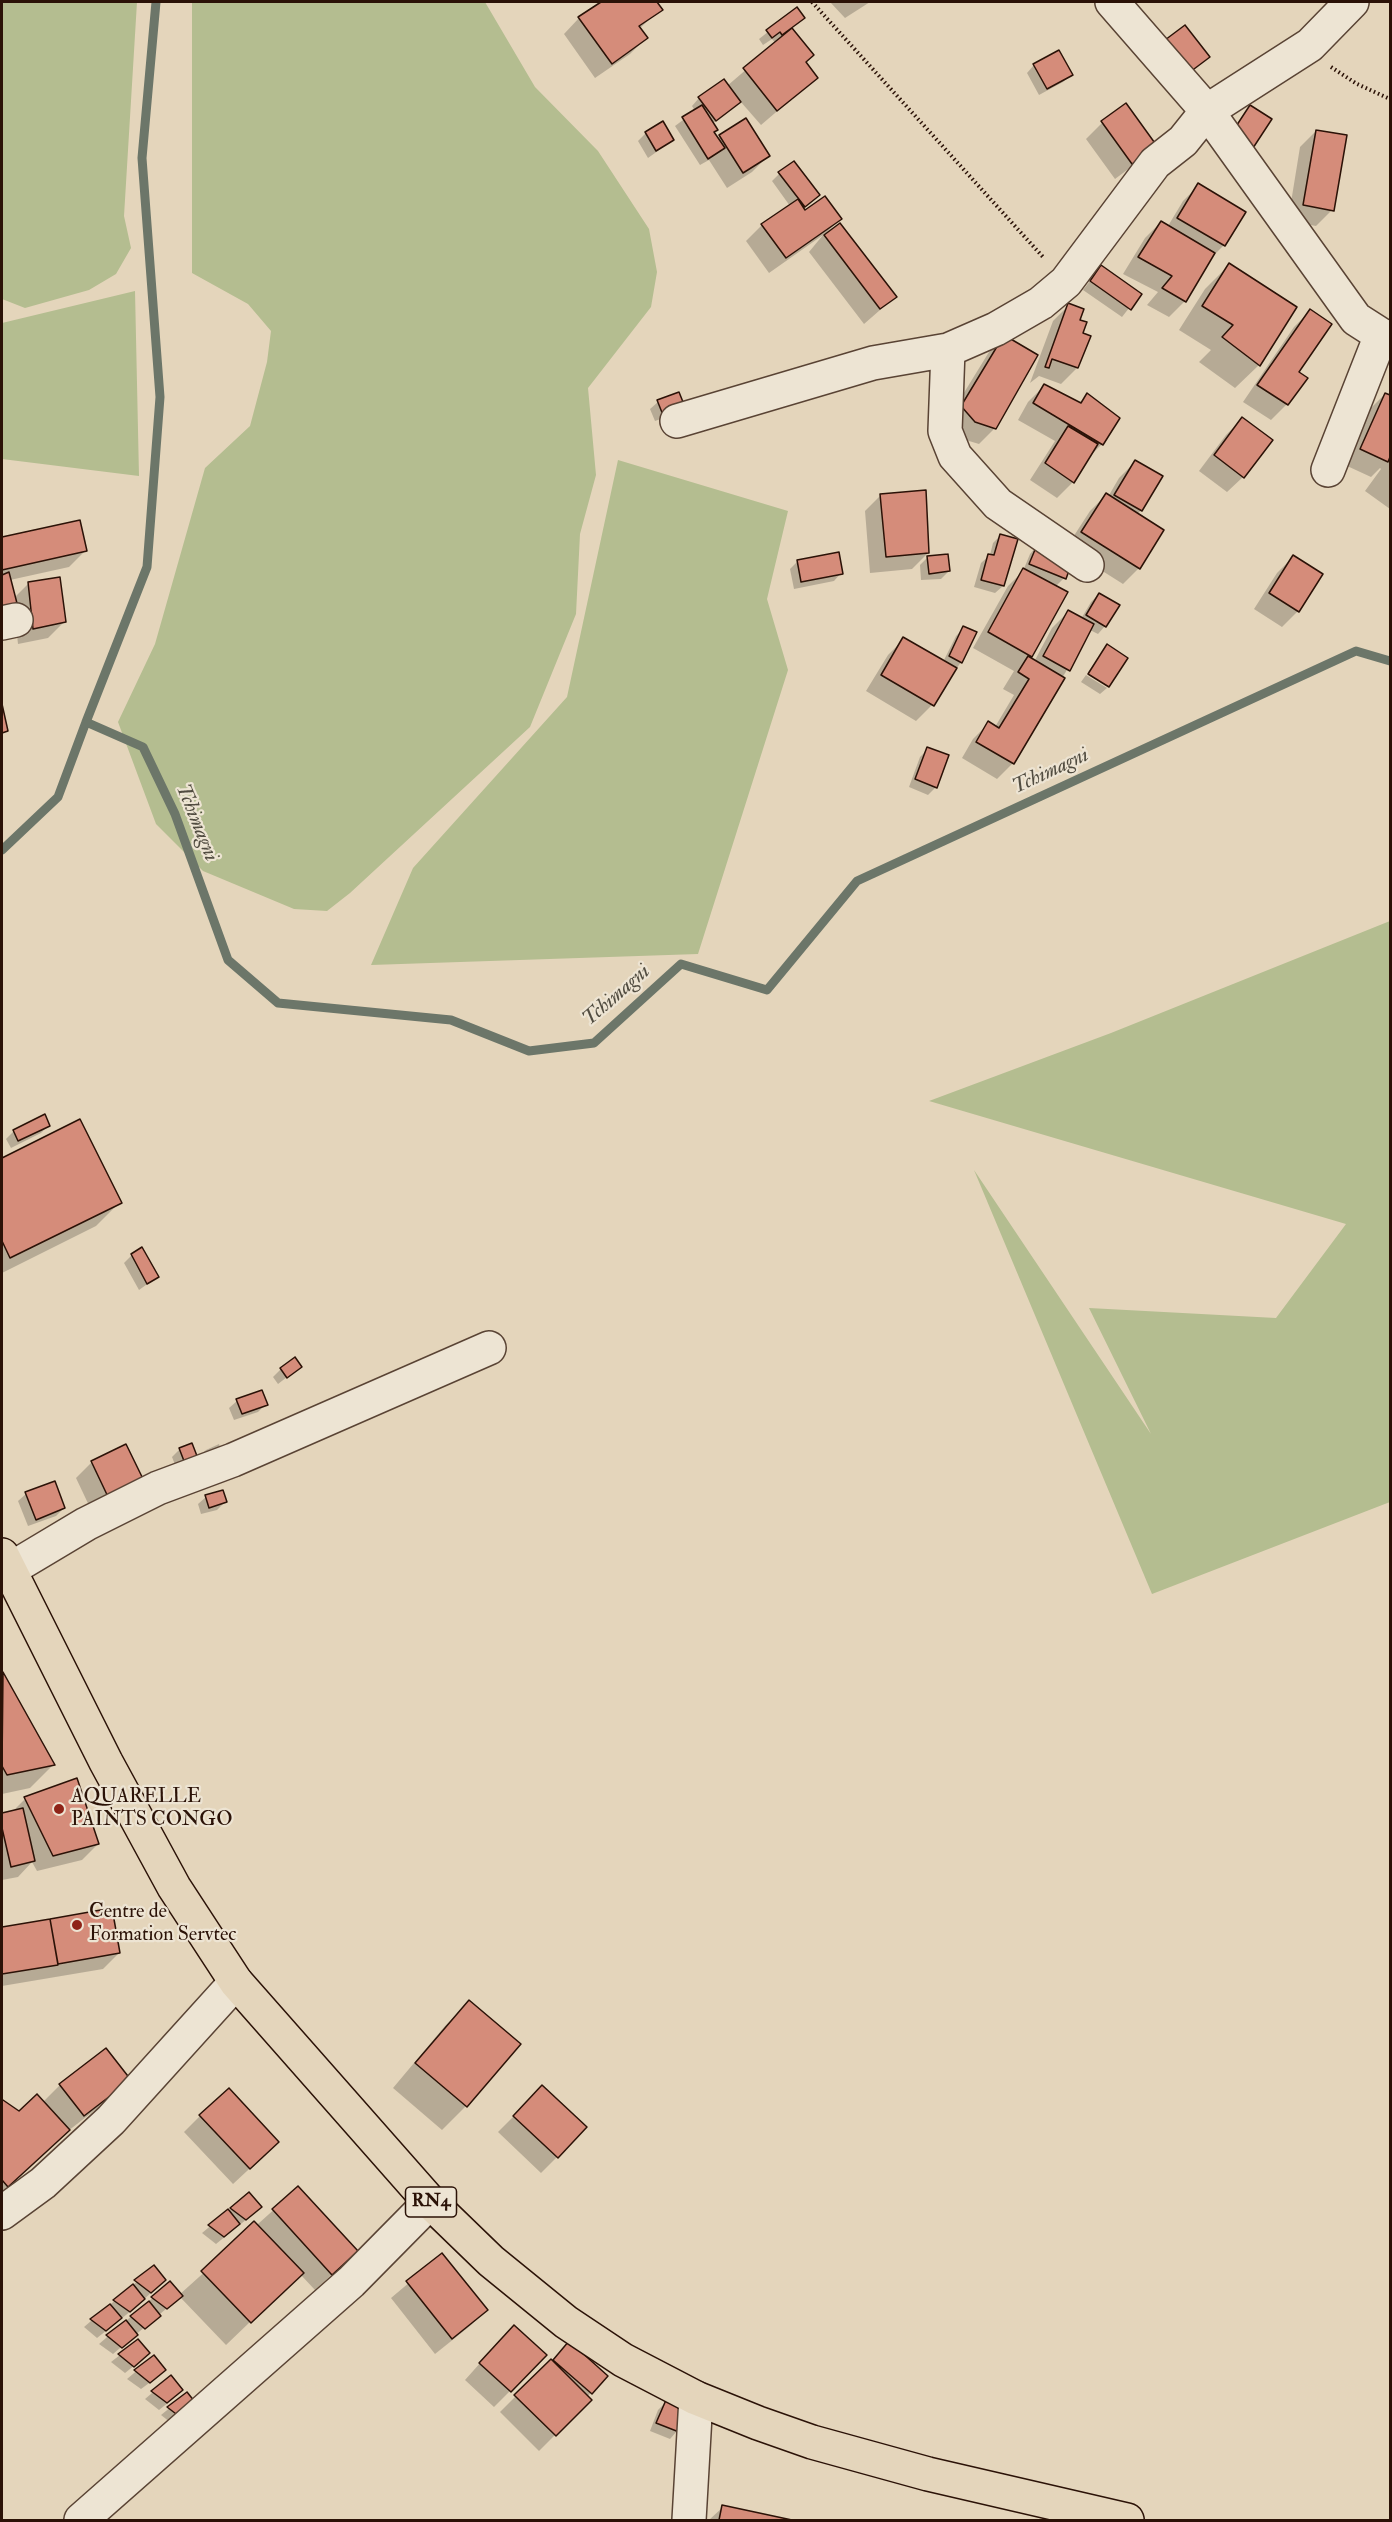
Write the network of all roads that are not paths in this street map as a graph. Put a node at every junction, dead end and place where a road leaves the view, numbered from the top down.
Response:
1 (1112, 2) edge
2 (1352, 2) edge
3 (1207, 111) junction
4 (1386, 337) edge
5 (948, 350) junction
6 (677, 422) dead end
7 (1328, 470) dead end
8 (1087, 565) dead end
9 (489, 1348) dead end
10 (5, 1563) edge
11 (236, 1982) junction
12 (430, 2202) junction
13 (2, 2213) edge
14 (696, 2398) junction
15 (81, 2520) edge
16 (689, 2520) edge
17 (1127, 2520) edge

1 - 3 street
2 - 3 street
3 - 4 street
3 - 5 street
4 - 7 street
5 - 6 street
5 - 8 street
9 - 10 street
10 - 11 highway, RN4
11 - 12 highway, RN4
11 - 13 street
12 - 14 highway, RN4
12 - 15 street
14 - 16 street
14 - 17 highway, RN4

